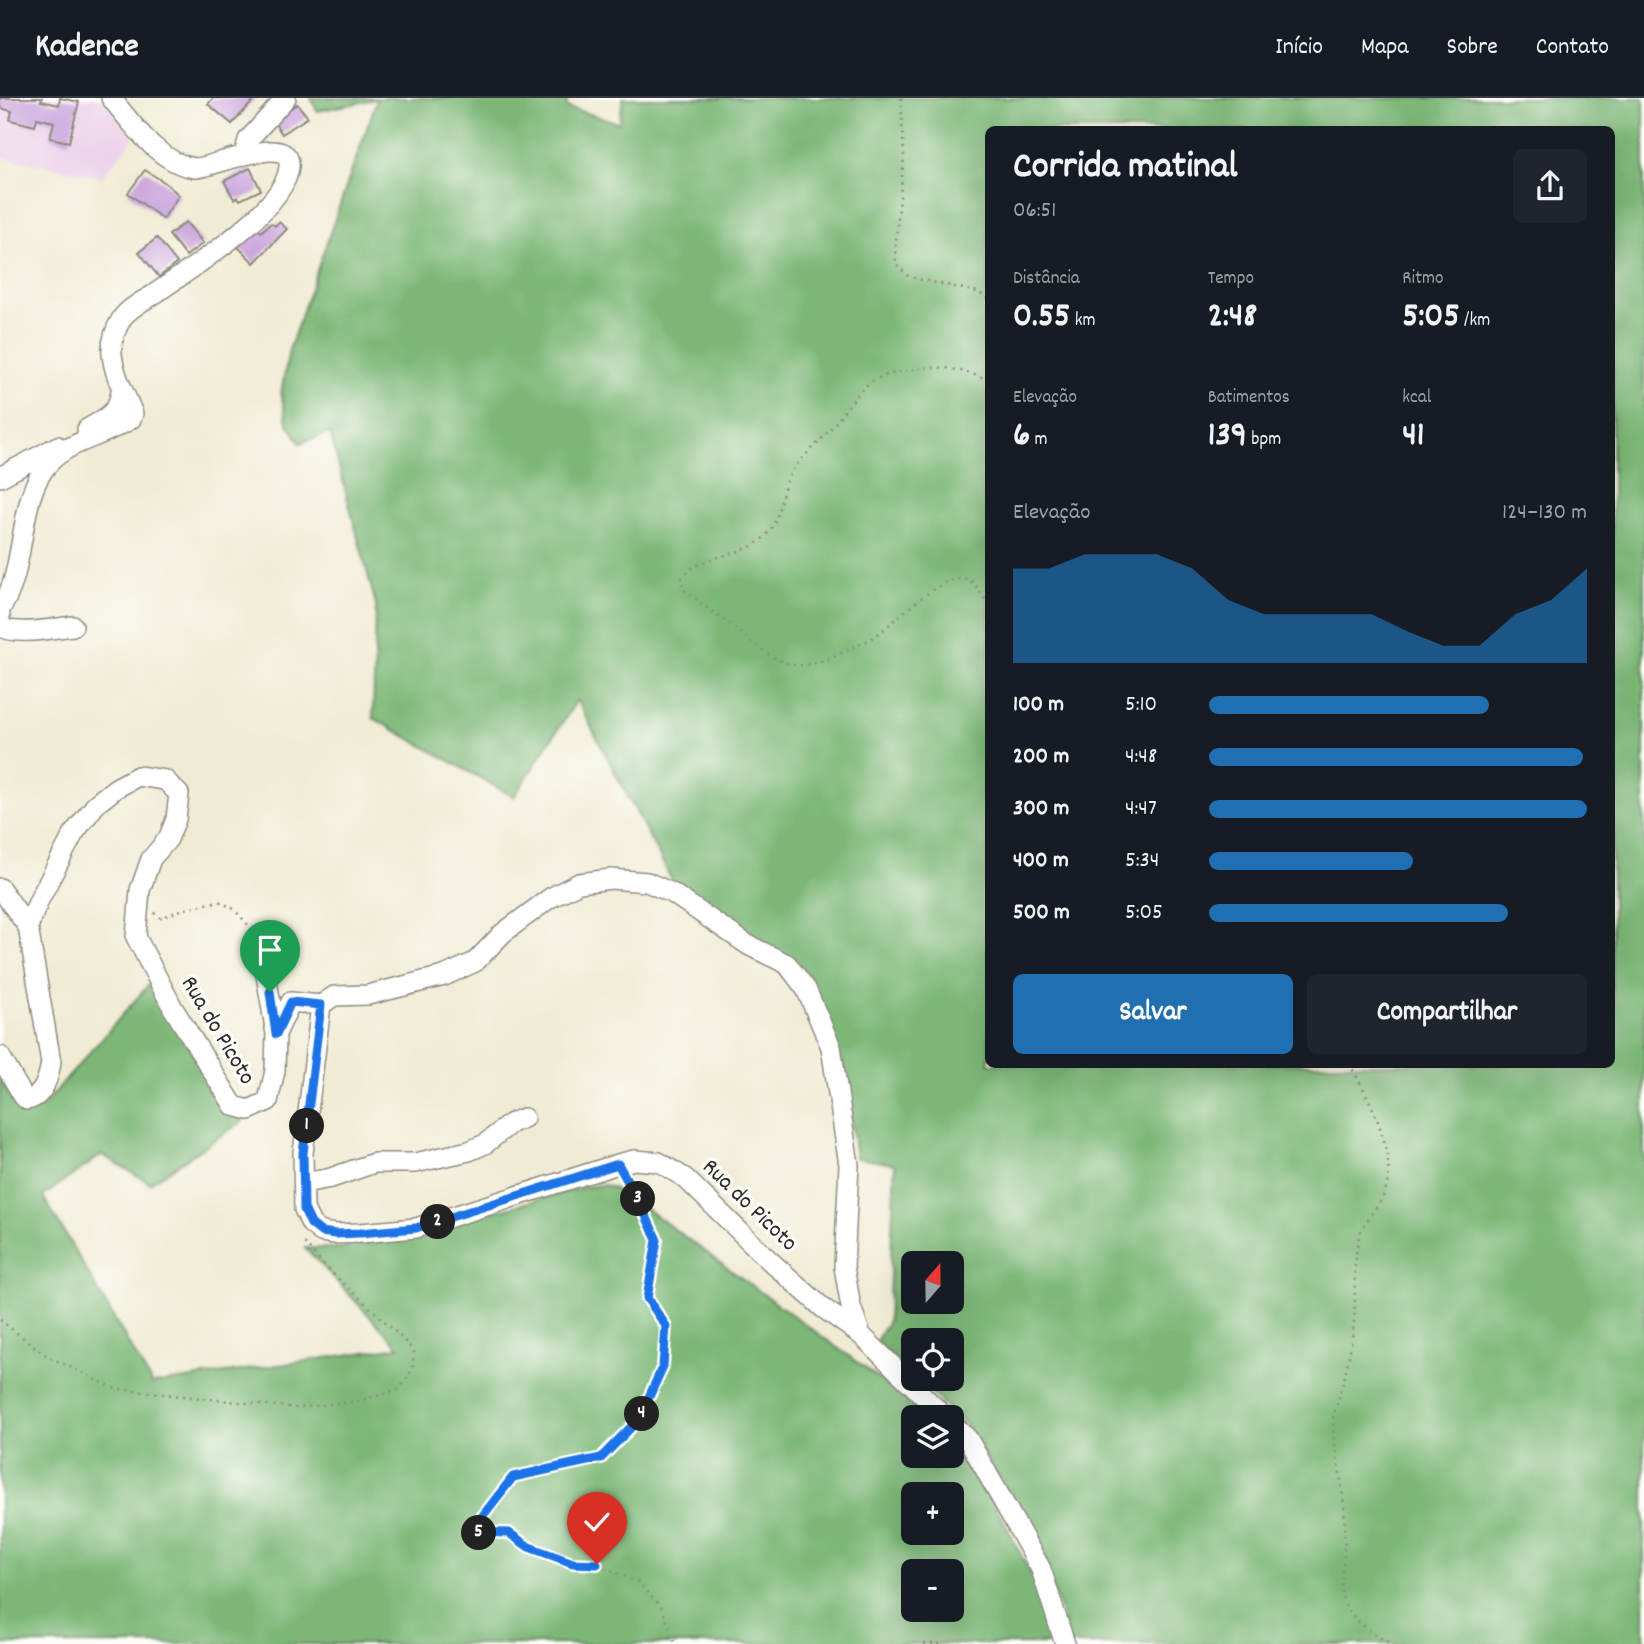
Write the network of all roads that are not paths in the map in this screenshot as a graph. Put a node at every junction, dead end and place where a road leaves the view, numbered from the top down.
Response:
1 (111, 98) edge
2 (286, 98) edge
3 (244, 155) junction
4 (121, 391) junction
5 (0, 477) edge
6 (0, 611) edge
7 (73, 626) dead end
8 (0, 888) edge
9 (28, 927) junction
10 (260, 939) dead end
11 (321, 1005) junction
12 (276, 1034) junction
13 (0, 1056) edge
14 (524, 1118) dead end
15 (304, 1183) junction
16 (861, 1335) junction
17 (933, 1405) edge
18 (964, 1435) edge
19 (1065, 1644) edge

1 - 3 street
2 - 3 street
3 - 4 street
4 - 5 street
4 - 6 street
6 - 7 street
8 - 9 street
9 - 12 street, Rua do Picoto
9 - 13 street
10 - 12 street
11 - 12 street, Rua do Picoto
11 - 15 street
11 - 16 street
14 - 15 street
15 - 16 street, Rua do Picoto
16 - 17 street, Rua do Picoto
18 - 19 street

